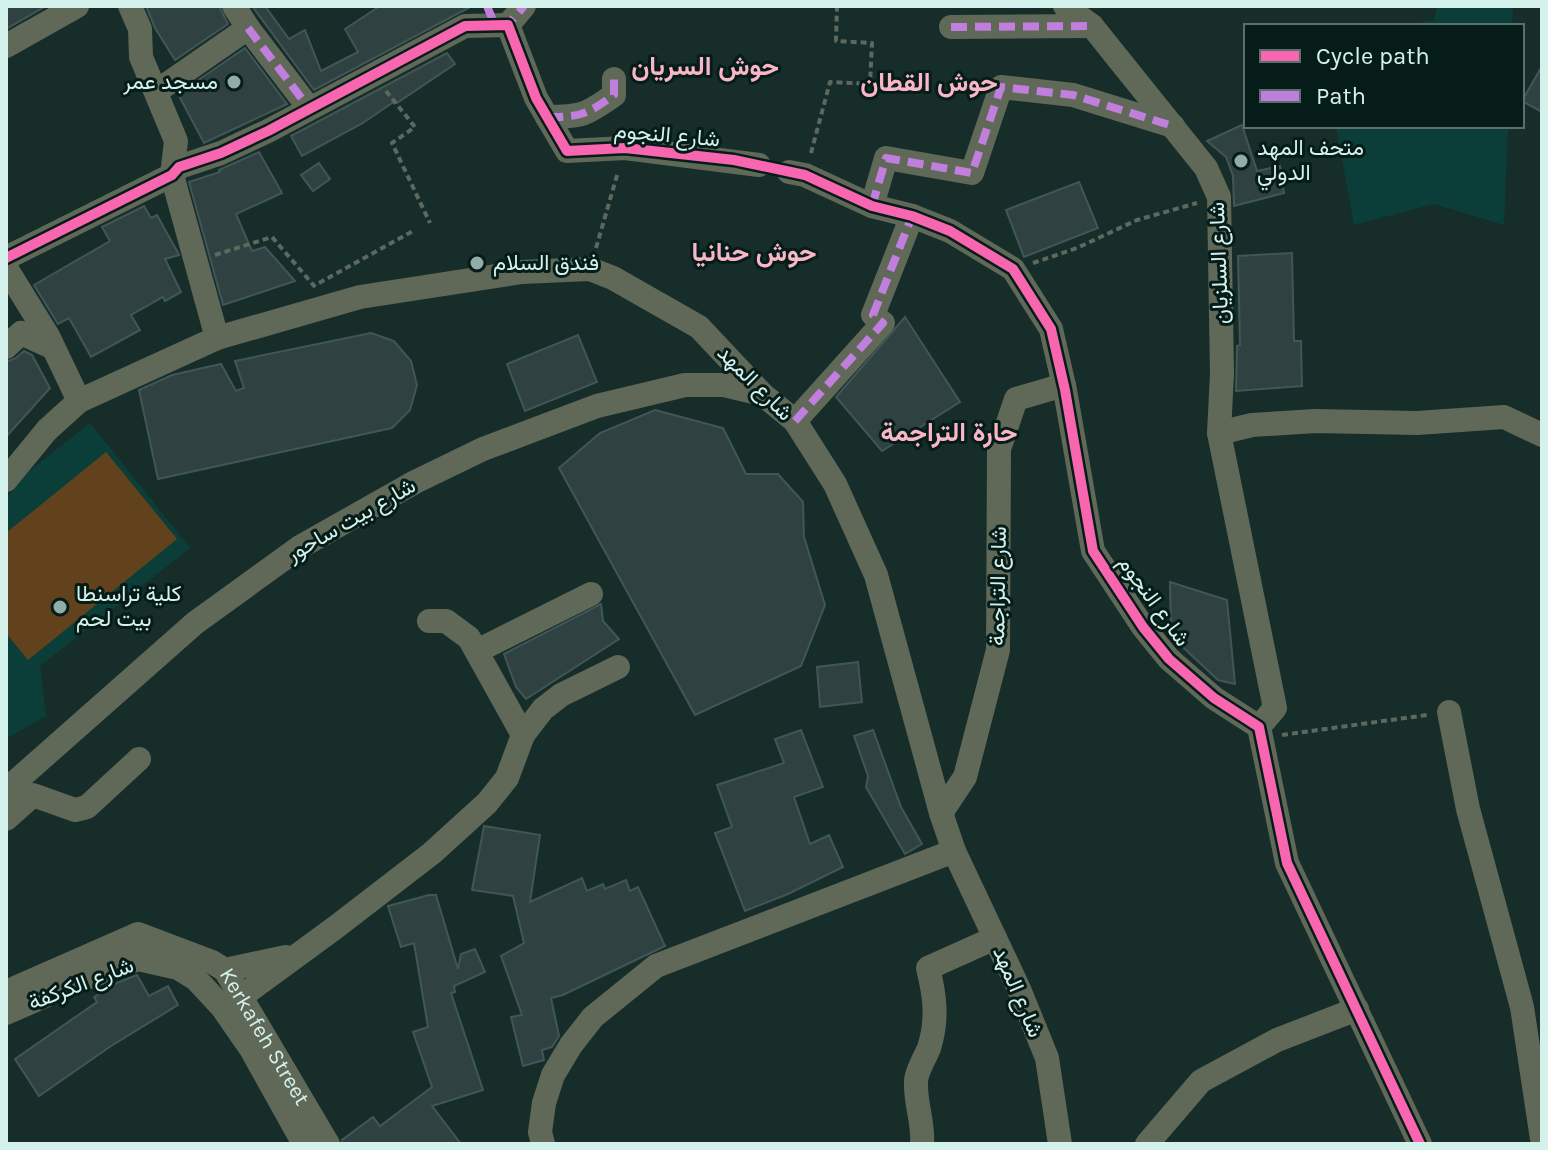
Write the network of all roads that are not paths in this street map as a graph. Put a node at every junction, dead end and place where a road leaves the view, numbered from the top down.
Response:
1 (77, 6) edge
2 (130, 6) edge
3 (234, 6) edge
4 (524, 6) edge
5 (1065, 6) edge
6 (496, 18) edge
7 (1092, 26) junction
8 (951, 27) dead end
9 (248, 28) junction
10 (6, 46) edge
11 (614, 79) dead end
12 (157, 91) junction
13 (309, 108) junction
14 (547, 117) junction
15 (1173, 126) junction
16 (759, 165) dead end
17 (797, 174) road end
18 (172, 175) junction
19 (872, 206) junction
20 (912, 216) junction
21 (6, 258) edge
22 (6, 268) edge
23 (217, 338) junction
24 (6, 347) edge
25 (52, 347) junction
26 (1064, 385) junction
27 (762, 394) junction
28 (79, 401) junction
29 (795, 421) junction
30 (1219, 433) junction
31 (1542, 435) edge
32 (6, 480) edge
33 (591, 594) dead end
34 (429, 621) dead end
35 (477, 651) junction
36 (618, 667) dead end
37 (1449, 712) road end
38 (1259, 733) junction
39 (523, 735) junction
40 (139, 759) dead end
41 (6, 790) edge
42 (941, 813) junction
43 (6, 819) edge
44 (954, 851) junction
45 (995, 938) junction
46 (296, 954) junction
47 (225, 970) junction
48 (6, 992) edge
49 (232, 1001) junction
50 (1357, 1009) junction
51 (6, 1013) edge
52 (266, 1037) junction
53 (1542, 1139) edge
54 (304, 1144) edge
55 (328, 1144) edge
56 (543, 1144) edge
57 (922, 1144) edge
58 (1060, 1144) edge
59 (1147, 1144) edge
60 (1420, 1144) edge

1 - 10 street
2 - 12 street
3 - 9 street
4 - 6 street
5 - 7 street, شارع السلزيان
6 - 13 street
6 - 14 street, شارع النجوم
7 - 8 street
7 - 15 street, شارع السلزيان
9 - 12 street
9 - 13 street
11 - 14 street
12 - 18 street
13 - 18 street
14 - 16 street, شارع النجوم
15 - 19 street
15 - 30 street, شارع السلزيان
17 - 19 street, شارع النجوم
18 - 21 street
18 - 23 street
19 - 20 street, شارع النجوم
20 - 26 street, شارع النجوم
20 - 29 street
22 - 25 street
23 - 27 street, شارع المهد
23 - 28 street, شارع المهد
24 - 25 street
25 - 28 street
26 - 38 street, شارع النجوم
26 - 42 street, شارع التراجمة
27 - 29 street, شارع المهد
27 - 41 street, شارع بيت ساحور
28 - 32 street, شارع المهد
29 - 42 street, شارع المهد
30 - 31 street
30 - 38 street, شارع السلزيان
33 - 35 street
34 - 35 street
35 - 39 street
36 - 39 street
37 - 53 street
38 - 50 street
39 - 46 street
40 - 43 street
42 - 44 street, شارع المهد
44 - 45 street, شارع المهد
44 - 56 street
45 - 57 street
45 - 58 street, شارع المهد
46 - 47 street
46 - 49 street
46 - 52 street
47 - 48 street, Kerkafeh Street
47 - 49 street, Kerkafeh Street
49 - 51 street, شارع الكركفة
49 - 52 street, Kerkafeh Street
49 - 54 street, شارع الكركفة
50 - 59 street
50 - 60 street
52 - 55 street, Kerkafeh Street

